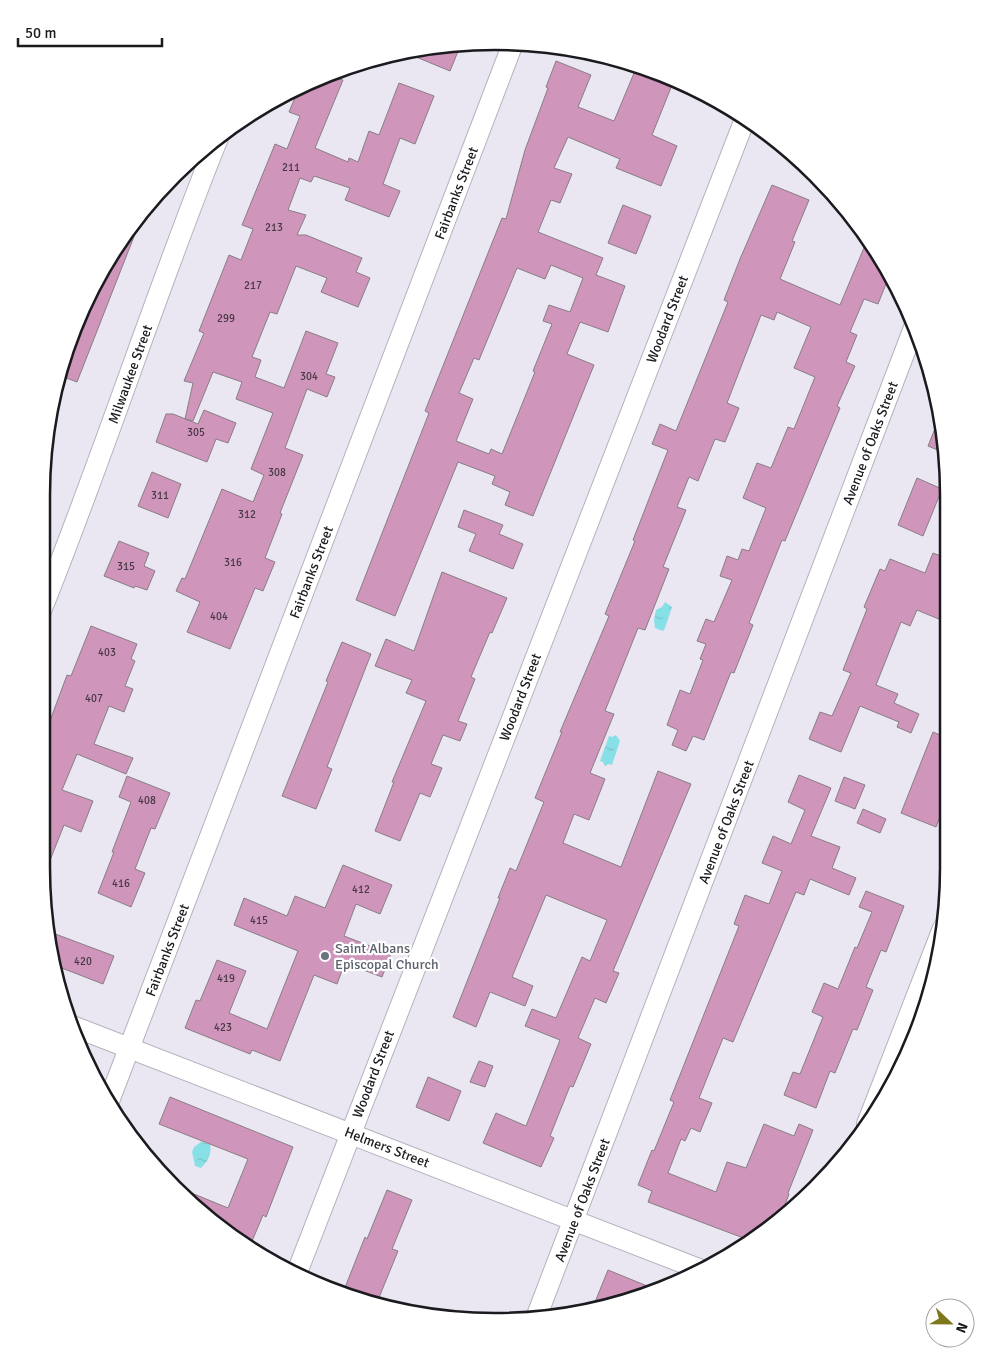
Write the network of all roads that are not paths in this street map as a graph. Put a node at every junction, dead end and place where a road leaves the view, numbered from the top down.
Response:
1 (510, 51) edge
2 (743, 125) edge
3 (213, 151) edge
4 (910, 337) edge
5 (50, 588) edge
6 (929, 964) edge
7 (81, 1029) edge
8 (129, 1048) junction
9 (879, 1092) edge
10 (112, 1093) edge
11 (351, 1132) junction
12 (574, 1220) junction
13 (693, 1267) edge
14 (299, 1268) edge
15 (539, 1310) edge

1 - 8 street, Fairbanks Street
2 - 11 street, Woodard Street
3 - 5 street, Milwaukee Street
4 - 12 street, Avenue of Oaks Street
6 - 9 street
7 - 8 street, Helmers Street
8 - 10 street, Fairbanks Street
8 - 11 street, Helmers Street
11 - 12 street, Helmers Street
11 - 14 street, Woodard Street
12 - 13 street, Helmers Street
12 - 15 street, Avenue of Oaks Street

